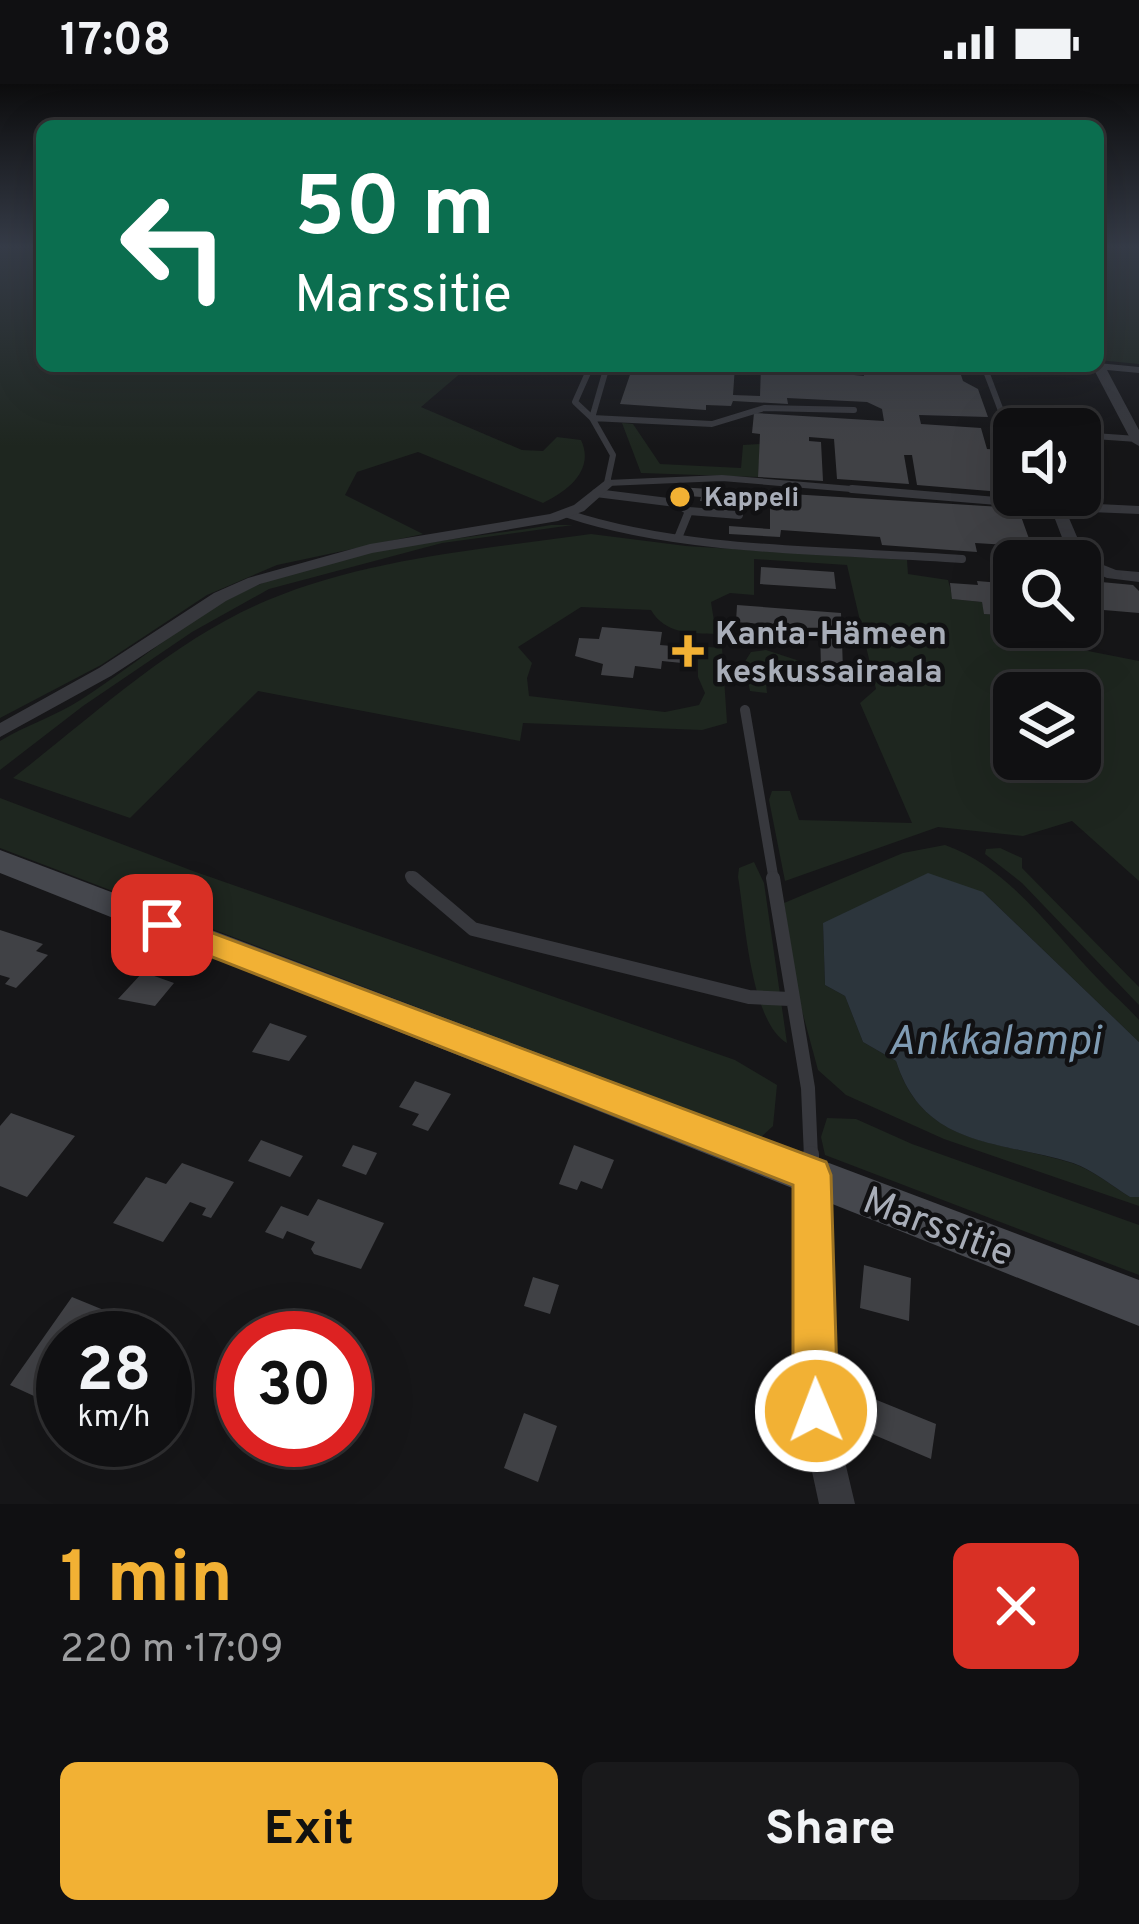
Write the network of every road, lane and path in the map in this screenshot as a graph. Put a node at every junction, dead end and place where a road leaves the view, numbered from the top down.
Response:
1 (1104, 367) edge
2 (1139, 370) edge
3 (588, 372) edge
4 (605, 372) edge
5 (986, 372) edge
6 (1102, 372) edge
7 (1000, 408) edge
8 (854, 410) dead end
9 (1131, 416) edge
10 (592, 418) junction
11 (1101, 432) edge
12 (1101, 434) edge
13 (1137, 438) edge
14 (602, 488) junction
15 (993, 501) edge
16 (1101, 508) edge
17 (1139, 510) edge
18 (689, 511) junction
19 (568, 514) junction
20 (739, 515) dead end
21 (678, 538) junction
22 (962, 559) dead end
23 (1101, 570) edge
24 (1139, 577) edge
25 (745, 710) dead end
26 (0, 731) edge
27 (0, 861) edge
28 (410, 875) dead end
29 (790, 999) junction
30 (812, 1175) junction
31 (1139, 1304) edge
32 (838, 1504) edge

1 - 2 street
3 - 10 lane
4 - 10 lane
5 - 7 lane
6 - 9 street
8 - 10 lane
9 - 13 street
10 - 14 lane
11 - 13 lane
12 - 13 lane
14 - 15 lane
14 - 18 lane
14 - 19 street
16 - 17 street
18 - 20 lane
18 - 21 lane
19 - 21 lane
19 - 26 street
21 - 22 lane
23 - 24 street
25 - 29 lane
27 - 30 main road, Marssitie
28 - 29 lane
29 - 30 lane
30 - 31 main road, Marssitie
30 - 32 street

